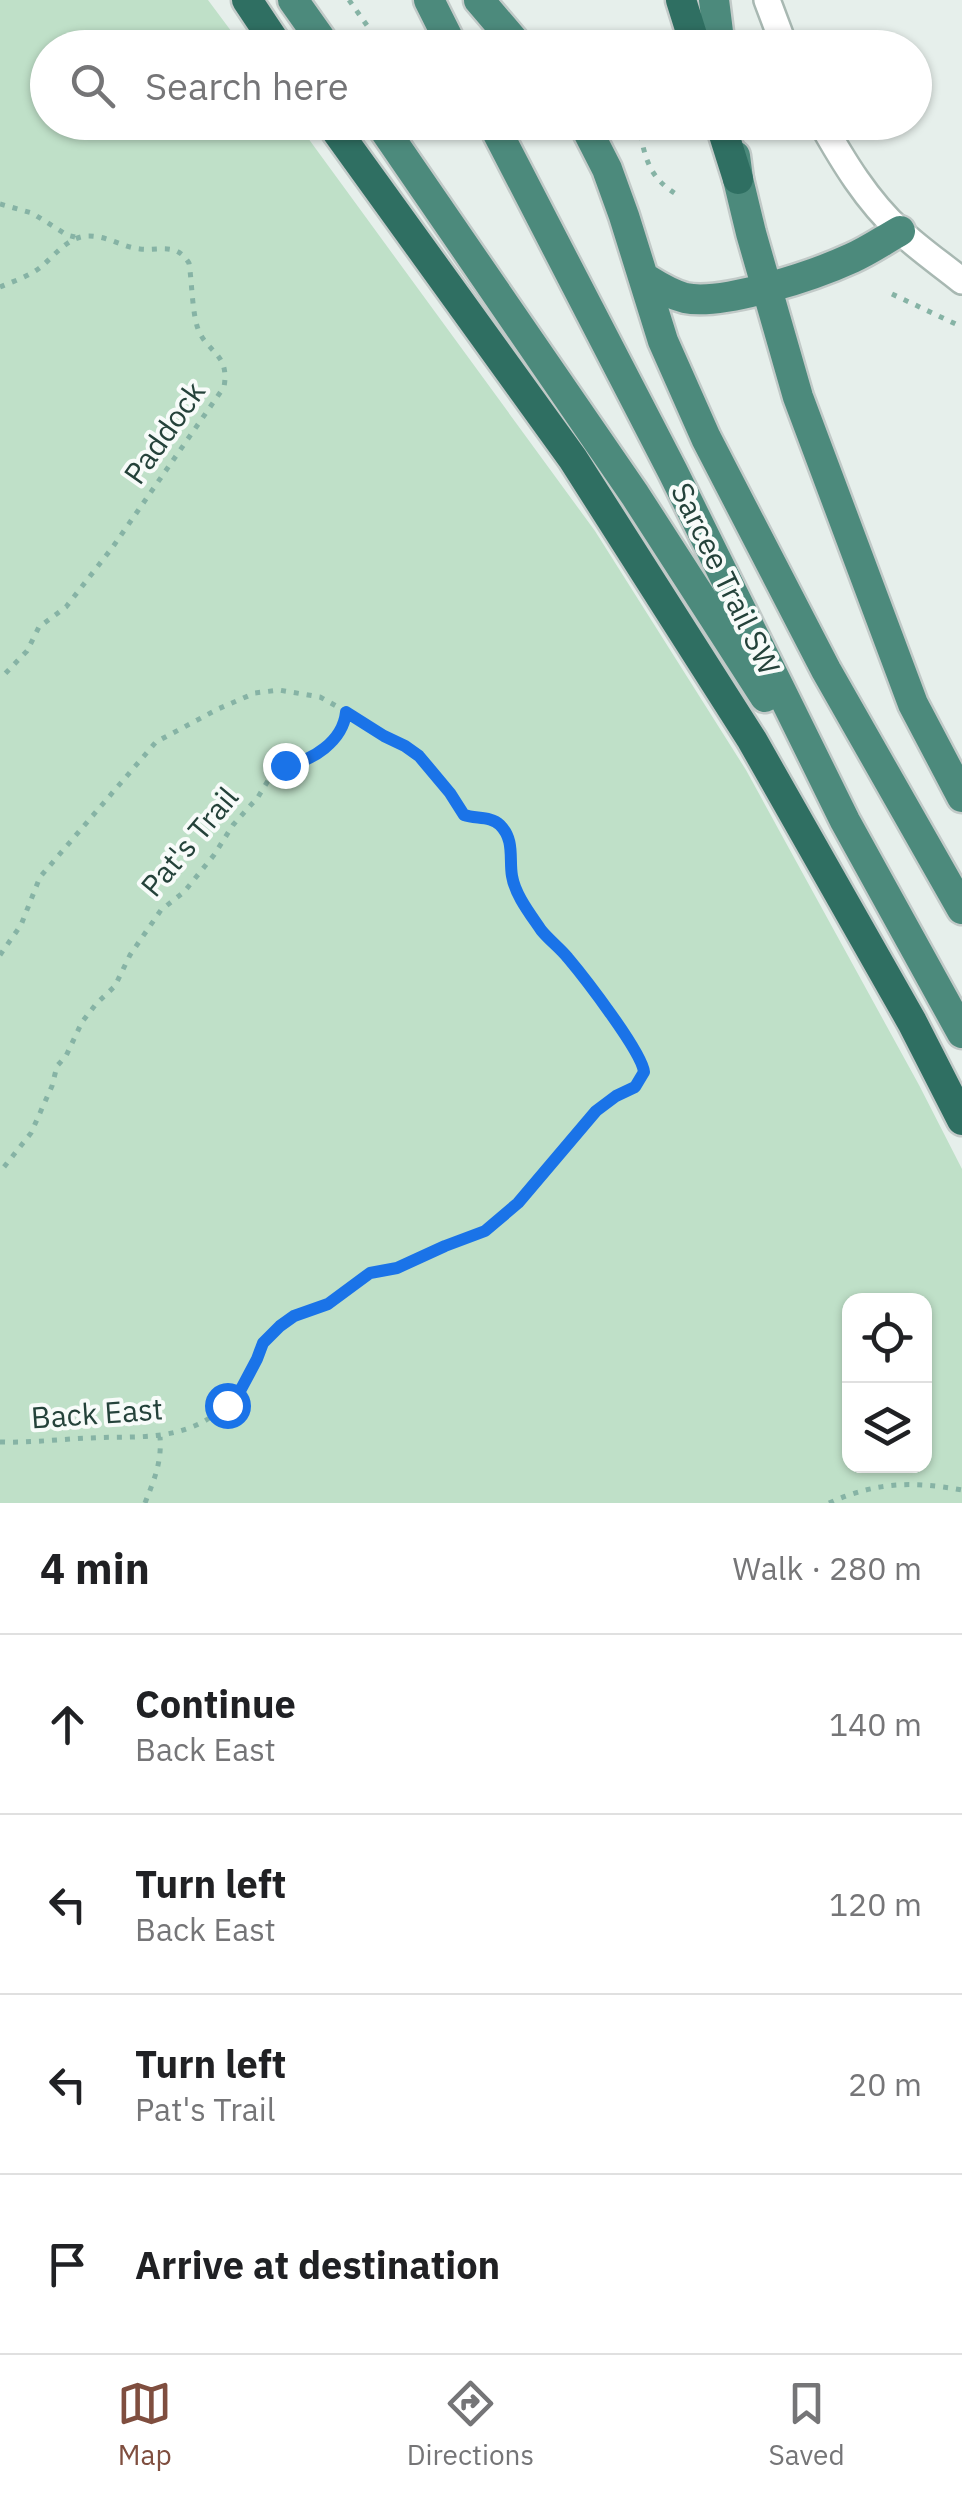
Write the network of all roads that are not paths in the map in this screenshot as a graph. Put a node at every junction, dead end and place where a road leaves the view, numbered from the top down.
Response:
1 (248, 0) edge
2 (293, 0) edge
3 (428, 0) edge
4 (479, 0) edge
5 (681, 0) edge
6 (714, 0) edge
7 (767, 0) edge
8 (267, 30) edge
9 (314, 30) edge
10 (444, 30) edge
11 (505, 30) edge
12 (690, 30) edge
13 (718, 30) edge
14 (778, 30) edge
15 (343, 140) edge
16 (391, 140) edge
17 (501, 140) edge
18 (591, 140) edge
19 (726, 140) edge
20 (733, 140) edge
21 (832, 140) edge
22 (738, 179) junction
23 (900, 231) junction
24 (642, 277) junction
25 (962, 281) edge
26 (765, 288) junction
27 (962, 797) edge
28 (844, 821) junction
29 (962, 909) edge
30 (962, 1033) edge
31 (962, 1120) edge

1 - 8 highway
2 - 9 highway
3 - 10 highway
4 - 11 highway
5 - 12 highway
6 - 13 highway
7 - 14 street
15 - 31 highway
16 - 28 highway
17 - 28 highway, Sarcee Trail SW
18 - 24 highway, Sarcee Trail SW
19 - 22 highway
20 - 22 highway
21 - 23 street
22 - 26 highway
23 - 25 street
23 - 26 highway
24 - 26 highway
24 - 29 highway, Sarcee Trail SW
26 - 27 highway
28 - 30 highway, Sarcee Trail SW

